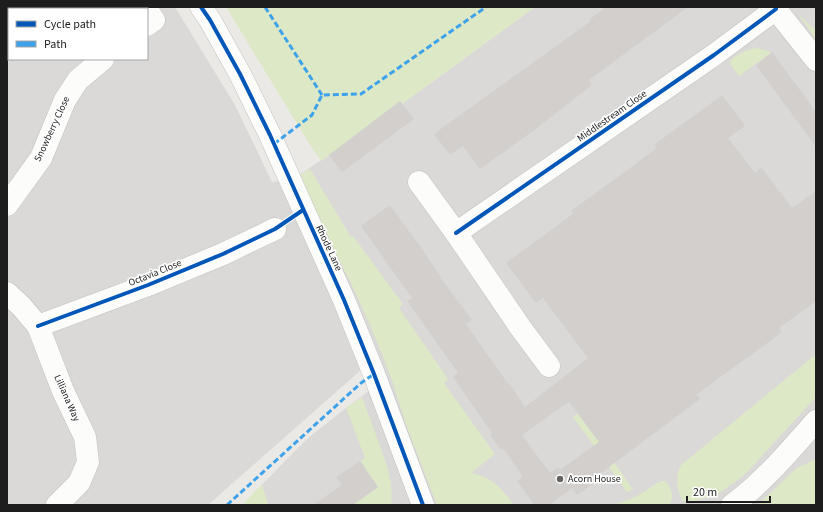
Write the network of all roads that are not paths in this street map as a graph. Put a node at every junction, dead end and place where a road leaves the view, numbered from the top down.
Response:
1 (201, 7) edge
2 (775, 8) edge
3 (148, 12) edge
4 (148, 25) edge
5 (102, 60) edge
6 (816, 60) edge
7 (419, 182) dead end
8 (7, 205) edge
9 (275, 229) dead end
10 (456, 233) junction
11 (7, 293) edge
12 (38, 326) junction
13 (549, 366) dead end
14 (816, 422) edge
15 (57, 505) edge
16 (423, 505) edge
17 (732, 505) edge

1 - 16 street, Rhode Lane
2 - 6 street
2 - 10 street, Middlestream Close
3 - 4 street
5 - 8 street, Snowberry Close
7 - 10 street
9 - 12 street, Octavia Close
10 - 13 street
11 - 12 street, Lilliana Way
12 - 15 street, Lilliana Way
14 - 17 street

